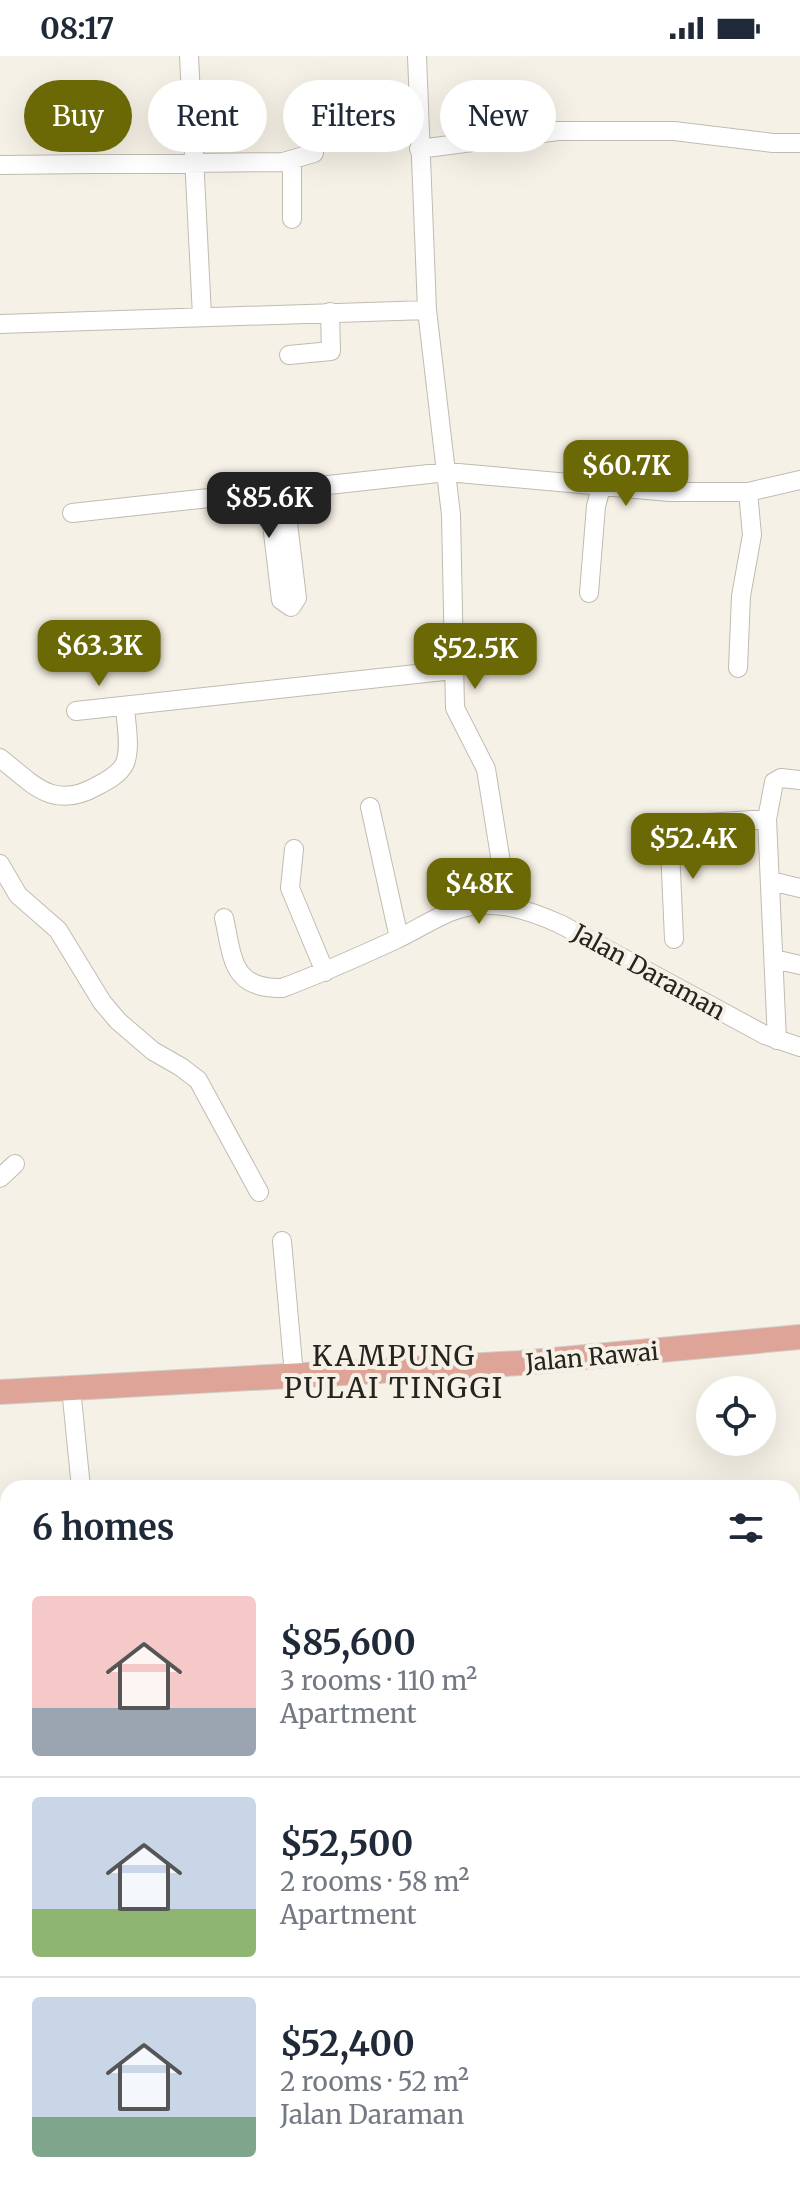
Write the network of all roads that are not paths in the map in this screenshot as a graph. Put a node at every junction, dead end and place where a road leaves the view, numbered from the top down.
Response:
1 (189, 56) edge
2 (417, 56) edge
3 (418, 80) edge
4 (800, 143) edge
5 (424, 148) edge
6 (419, 152) edge
7 (314, 153) dead end
8 (292, 161) junction
9 (196, 164) junction
10 (0, 165) edge
11 (292, 219) dead end
12 (427, 310) junction
13 (330, 312) junction
14 (202, 316) junction
15 (0, 324) edge
16 (289, 355) dead end
17 (447, 472) junction
18 (800, 480) edge
19 (602, 484) junction
20 (276, 491) junction
21 (748, 492) junction
22 (72, 513) dead end
23 (589, 593) dead end
24 (738, 668) dead end
25 (453, 670) junction
26 (125, 707) junction
27 (76, 711) dead end
28 (0, 758) edge
29 (800, 780) edge
30 (370, 807) dead end
31 (767, 819) junction
32 (669, 826) junction
33 (644, 827) dead end
34 (294, 849) dead end
35 (0, 864) edge
36 (771, 881) junction
37 (800, 888) edge
38 (508, 906) junction
39 (224, 918) dead end
40 (399, 938) junction
41 (674, 939) dead end
42 (774, 959) junction
43 (800, 965) edge
44 (325, 972) junction
45 (777, 1040) junction
46 (800, 1047) edge
47 (15, 1164) dead end
48 (0, 1178) edge
49 (259, 1192) dead end
50 (282, 1241) dead end
51 (800, 1337) edge
52 (294, 1375) junction
53 (71, 1388) junction
54 (0, 1392) edge
55 (80, 1480) edge

1 - 9 street
2 - 3 street
4 - 5 street
6 - 12 street
7 - 8 street
8 - 9 street
8 - 11 street
9 - 10 street
9 - 14 street
12 - 13 street
12 - 17 street
13 - 14 street
13 - 16 street
14 - 15 street
17 - 19 street
17 - 20 street
17 - 25 street
18 - 21 street
19 - 21 street
19 - 23 street
20 - 20 street
20 - 22 street
21 - 24 street
25 - 26 street
25 - 38 street
26 - 27 street
26 - 28 street
29 - 31 street
30 - 40 street
31 - 32 street
31 - 36 street
32 - 33 street
32 - 41 street
34 - 44 street
35 - 49 street
36 - 37 street
36 - 42 street
38 - 40 street, Jalan Daraman
38 - 45 street, Jalan Daraman
39 - 44 street, Jalan Daraman
40 - 44 street, Jalan Daraman
42 - 43 street
42 - 45 street
45 - 46 street, Jalan Daraman
47 - 48 street
50 - 52 street
51 - 52 main road, Jalan Rawai
52 - 53 main road, Jalan Rawai
53 - 54 main road, Jalan Rawai
53 - 55 street

